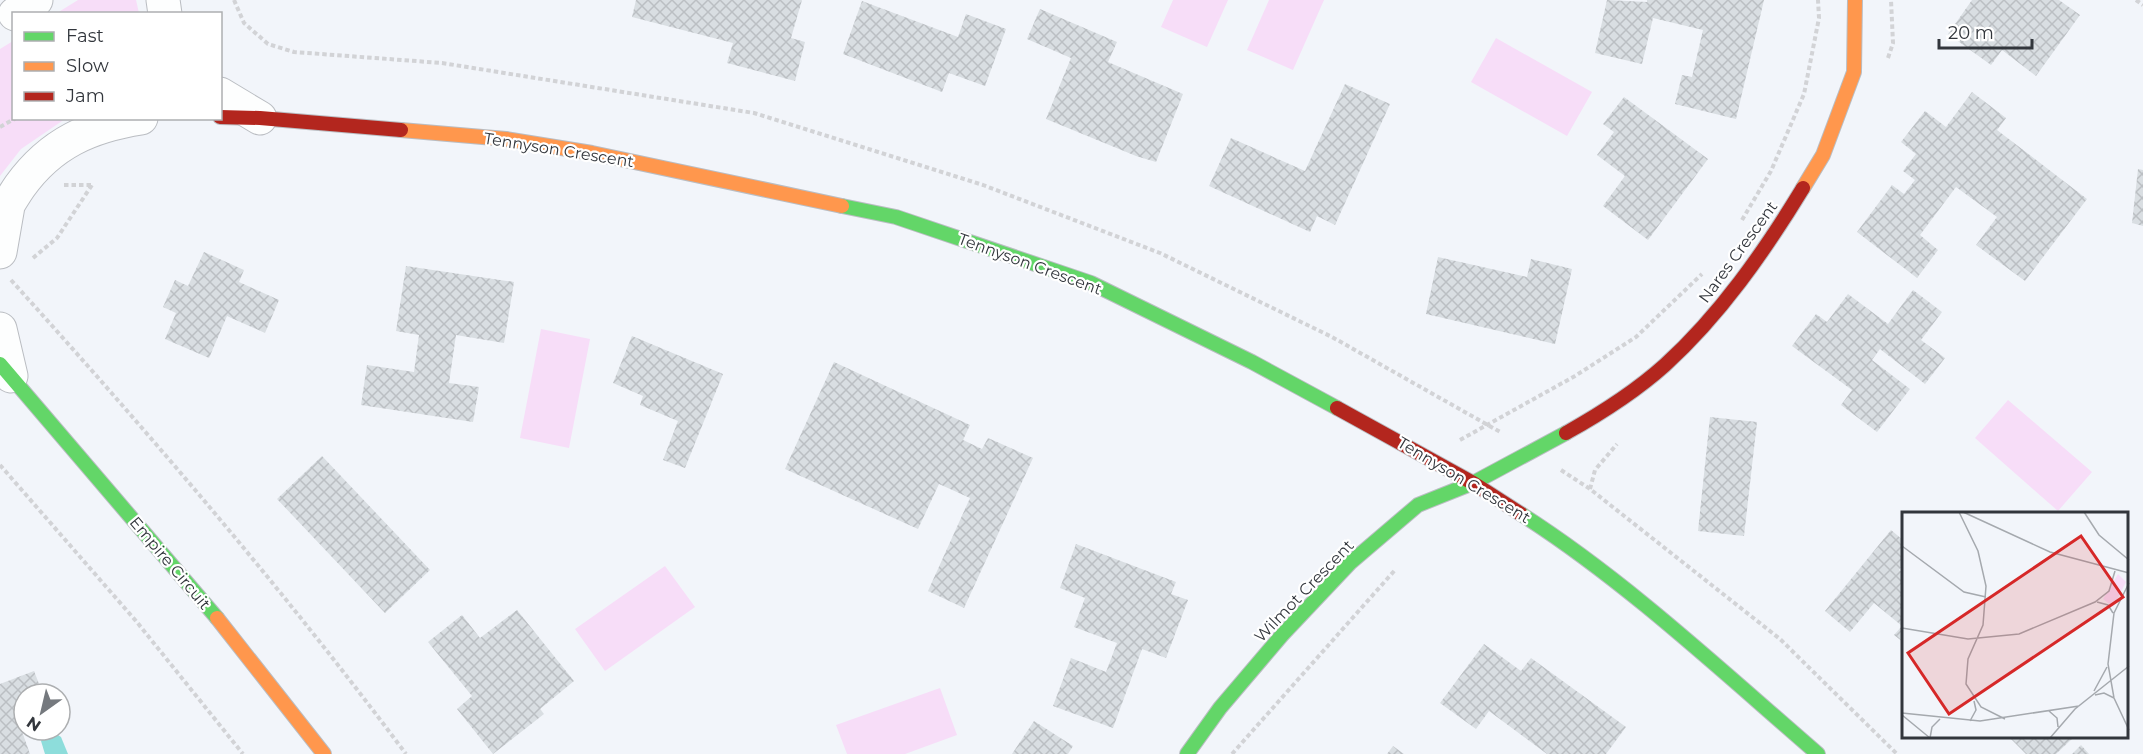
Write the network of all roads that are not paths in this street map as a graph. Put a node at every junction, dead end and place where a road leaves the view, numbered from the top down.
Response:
1 (36, 0) edge
2 (1855, 0) edge
3 (17, 12) edge
4 (222, 95) edge
5 (222, 117) edge
6 (260, 118) junction
7 (132, 120) edge
8 (3, 212) edge
9 (11, 264) edge
10 (0, 328) edge
11 (6, 370) edge
12 (1473, 483) junction
13 (324, 754) edge
14 (1186, 754) edge
15 (1818, 754) edge

1 - 3 street
2 - 12 street, Nares Crescent
4 - 6 street
5 - 6 street, Tennyson Crescent
6 - 12 street, Tennyson Crescent
7 - 8 street
8 - 9 street
10 - 11 street, Empire Circuit
11 - 13 street, Empire Circuit
12 - 14 street, Wilmot Crescent
12 - 15 street, Tennyson Crescent

